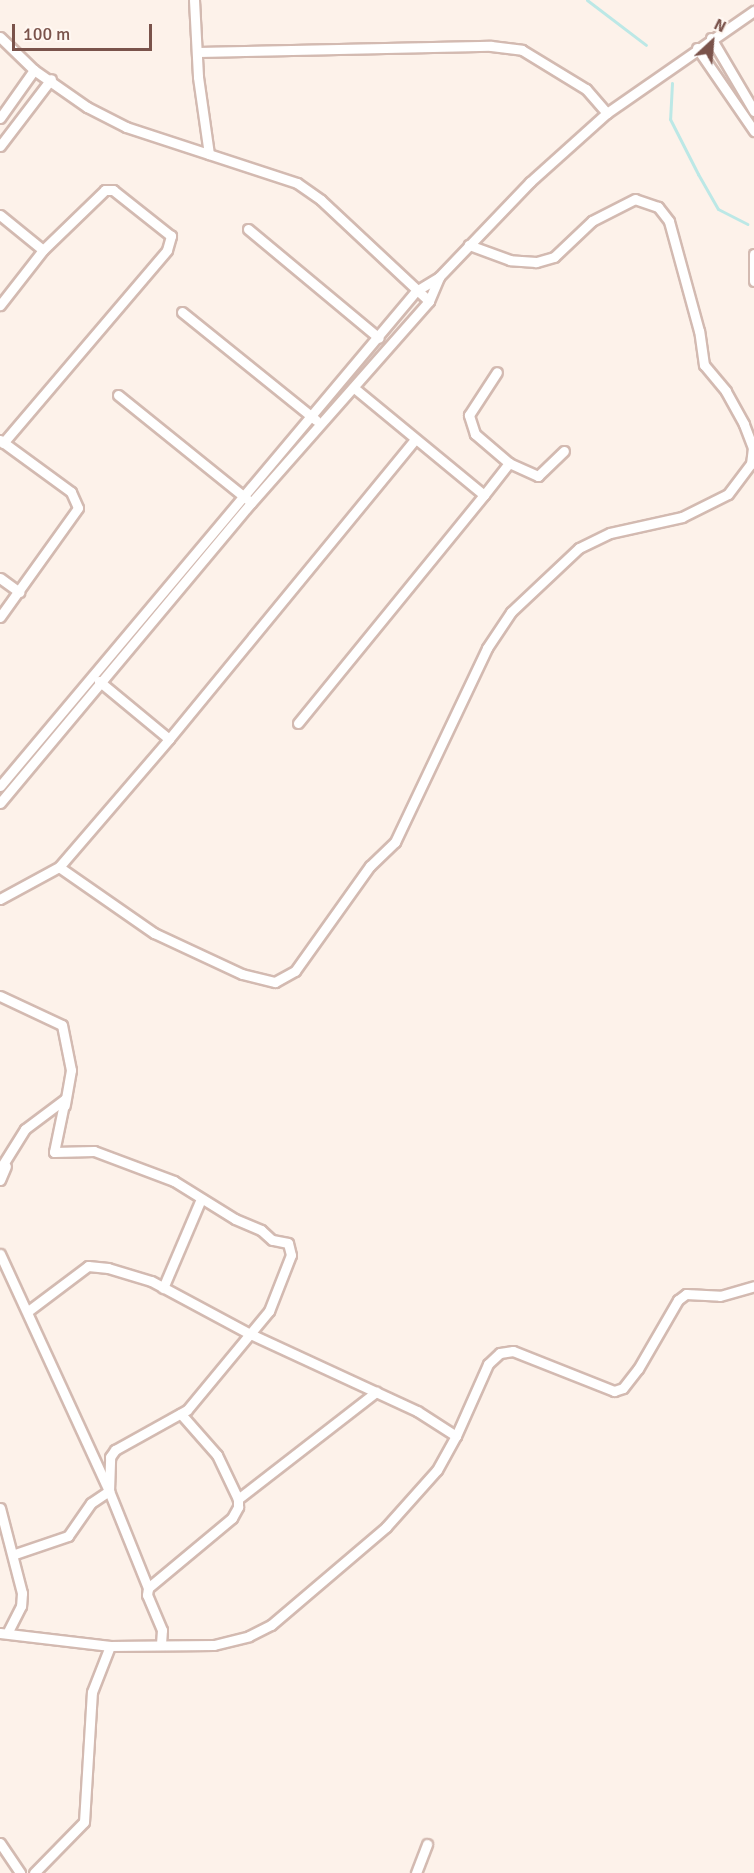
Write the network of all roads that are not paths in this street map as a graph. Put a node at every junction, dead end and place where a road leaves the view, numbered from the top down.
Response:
1 (194, 0) edge
2 (754, 11) edge
3 (0, 37) edge
4 (711, 38) junction
5 (697, 48) junction
6 (198, 52) junction
7 (34, 70) junction
8 (51, 79) junction
9 (754, 111) edge
10 (607, 112) junction
11 (0, 118) edge
12 (754, 131) edge
13 (0, 146) edge
14 (209, 154) junction
15 (0, 215) edge
16 (248, 229) dead end
17 (469, 245) junction
18 (43, 250) junction
19 (754, 254) edge
20 (439, 277) junction
21 (754, 281) edge
22 (416, 291) junction
23 (429, 301) junction
24 (0, 306) edge
25 (182, 312) dead end
26 (379, 338) junction
27 (496, 372) dead end
28 (354, 388) junction
29 (118, 395) dead end
30 (312, 416) junction
31 (319, 423) junction
32 (416, 440) junction
33 (2, 442) edge
34 (564, 451) dead end
35 (509, 463) junction
36 (484, 495) junction
37 (247, 499) junction
38 (0, 578) edge
39 (19, 592) junction
40 (0, 617) edge
41 (99, 681) junction
42 (298, 723) dead end
43 (170, 739) junction
44 (0, 786) edge
45 (0, 803) edge
46 (59, 867) junction
47 (0, 899) edge
48 (0, 996) edge
49 (16, 1144) junction
50 (54, 1152) junction
51 (0, 1169) edge
52 (0, 1180) edge
53 (201, 1199) junction
54 (0, 1254) edge
55 (754, 1286) edge
56 (163, 1288) junction
57 (28, 1311) junction
58 (250, 1334) junction
59 (376, 1392) junction
60 (181, 1414) junction
61 (456, 1436) junction
62 (109, 1491) junction
63 (238, 1499) junction
64 (0, 1508) edge
65 (15, 1554) junction
66 (148, 1588) junction
67 (3, 1633) edge
68 (161, 1644) junction
69 (110, 1646) junction
70 (0, 1843) edge
71 (427, 1844) dead end
72 (20, 1873) edge
73 (34, 1873) edge
74 (416, 1873) edge

1 - 6 street
2 - 4 street
3 - 7 street
4 - 5 street
4 - 9 street
5 - 10 street
5 - 12 street
6 - 10 street
6 - 14 street
7 - 8 street
7 - 11 street
8 - 13 street
8 - 14 street
10 - 17 street
14 - 22 street
15 - 18 street
16 - 26 street
17 - 20 street
17 - 46 street
18 - 24 street
18 - 33 street
19 - 21 street
20 - 22 street
20 - 23 street
22 - 23 street
22 - 26 street
23 - 28 street
25 - 30 street
26 - 30 street
27 - 35 street
28 - 31 street
28 - 32 street
29 - 37 street
30 - 31 street
30 - 37 street
31 - 37 street
32 - 36 street
32 - 43 street
33 - 39 street
34 - 35 street
35 - 36 street
36 - 42 street
37 - 41 street
37 - 44 street
38 - 39 street
39 - 40 street
41 - 43 street
41 - 45 street
43 - 46 street
46 - 47 street
48 - 50 street
49 - 50 street
49 - 51 street
49 - 52 street
50 - 53 street
53 - 56 street
53 - 58 street
54 - 57 street
55 - 61 street
56 - 57 street
56 - 58 street
57 - 62 street
58 - 59 street
58 - 60 street
59 - 61 street
59 - 63 street
60 - 62 street
60 - 63 street
61 - 68 street
62 - 65 street
62 - 66 street
63 - 66 street
64 - 65 street
65 - 67 street
66 - 68 street
67 - 69 street
68 - 69 street
69 - 73 street
70 - 72 street
71 - 74 street

